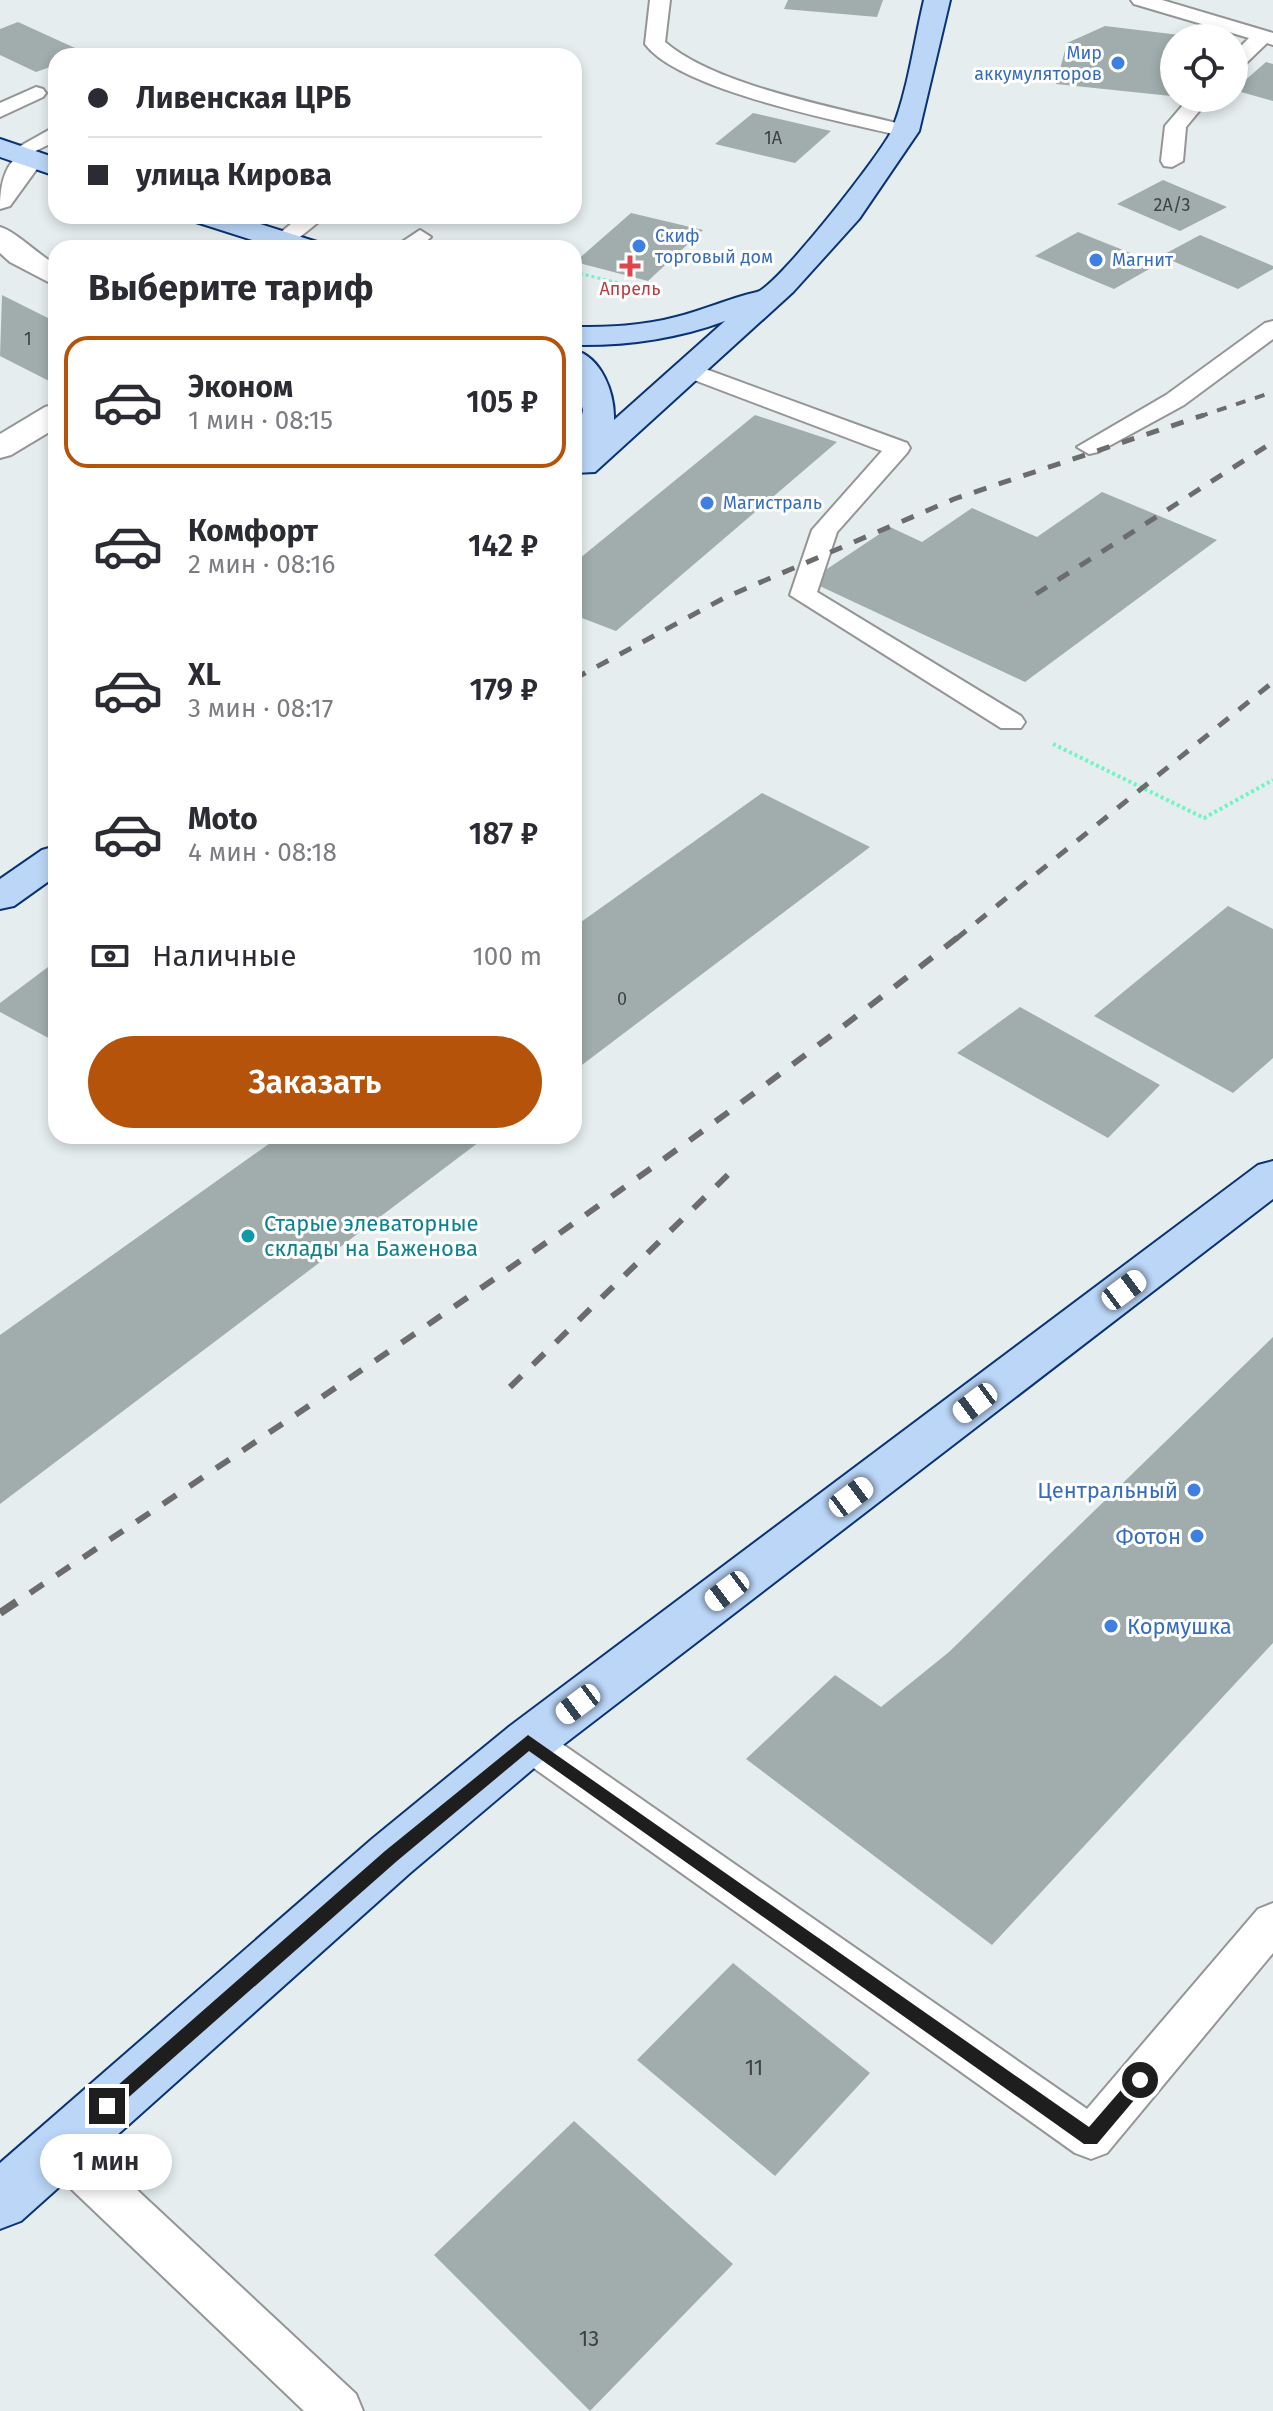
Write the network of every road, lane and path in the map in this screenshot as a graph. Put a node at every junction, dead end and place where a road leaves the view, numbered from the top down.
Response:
1 (660, 0) edge
2 (937, 0) edge
3 (1141, 0) edge
4 (1268, 38) edge
5 (1248, 53) edge
6 (36, 93) dead end
7 (0, 111) edge
8 (1188, 112) edge
9 (905, 131) junction
10 (48, 139) edge
11 (26, 157) edge
12 (1172, 161) dead end
13 (0, 200) edge
14 (231, 224) edge
15 (0, 236) edge
16 (281, 240) edge
17 (48, 272) edge
18 (582, 274) edge
19 (634, 286) dead end
20 (782, 286) junction
21 (1273, 328) edge
22 (582, 336) edge
23 (582, 370) edge
24 (689, 370) junction
25 (48, 419) edge
26 (1089, 447) dead end
27 (0, 448) edge
28 (582, 464) edge
29 (582, 466) edge
30 (1011, 722) joint
31 (1273, 780) edge
32 (48, 864) edge
33 (0, 897) edge
34 (1273, 1176) edge
35 (528, 1742) junction
36 (1273, 1922) edge
37 (60, 2148) junction
38 (0, 2201) edge
39 (339, 2411) edge

1 - 9 lane
2 - 9 street
3 - 4 lane
4 - 5 lane
6 - 7 lane
8 - 12 lane
9 - 20 street
10 - 11 lane
11 - 13 street
14 - 16 street
15 - 17 street
18 - 19 path
20 - 22 street
20 - 24 street
21 - 26 lane
23 - 28 street
24 - 29 street
24 - 30 lane
25 - 27 street
30 - 31 path
32 - 33 street
34 - 35 street
35 - 36 lane
35 - 37 street
37 - 38 street
37 - 39 lane

